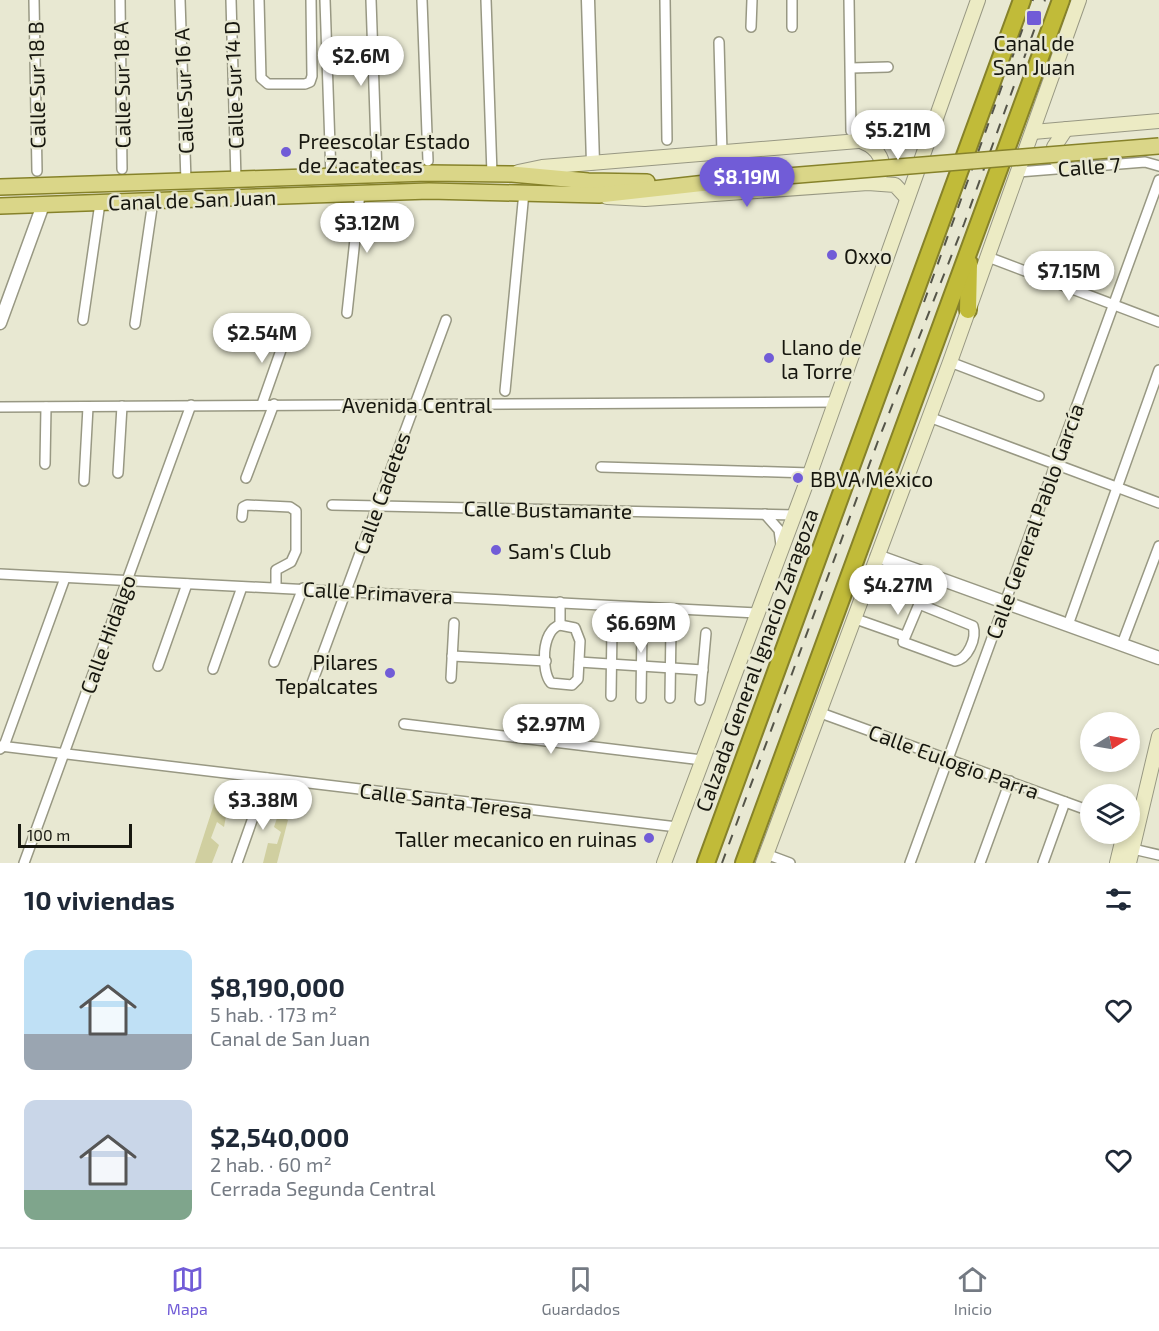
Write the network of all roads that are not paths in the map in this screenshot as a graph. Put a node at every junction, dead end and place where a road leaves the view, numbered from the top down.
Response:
1 (34, 0) edge
2 (120, 0) edge
3 (180, 0) edge
4 (231, 0) edge
5 (259, 0) edge
6 (311, 0) edge
7 (325, 0) edge
8 (371, 0) edge
9 (422, 0) edge
10 (486, 0) edge
11 (588, 0) edge
12 (665, 0) edge
13 (752, 0) edge
14 (792, 0) edge
15 (849, 0) edge
16 (978, 0) edge
17 (1022, 0) edge
18 (1061, 0) edge
19 (1079, 0) edge
20 (752, 27) dead end
21 (792, 27) dead end
22 (312, 31) junction
23 (326, 32) junction
24 (719, 42) dead end
25 (888, 67) dead end
26 (851, 68) junction
27 (1159, 121) edge
28 (1066, 129) junction
29 (851, 131) dead end
30 (1033, 132) junction
31 (931, 135) junction
32 (667, 140) dead end
33 (863, 142) junction
34 (1159, 146) edge
35 (722, 153) junction
36 (428, 161) dead end
37 (593, 163) junction
38 (1159, 166) edge
39 (1063, 167) junction
40 (122, 169) dead end
41 (37, 171) dead end
42 (1018, 172) junction
43 (236, 174) junction
44 (377, 174) junction
45 (492, 174) junction
46 (513, 174) junction
47 (331, 176) junction
48 (1159, 180) edge
49 (186, 181) junction
50 (692, 183) junction
51 (868, 183) junction
52 (0, 187) edge
53 (524, 192) junction
54 (360, 193) junction
55 (599, 195) junction
56 (908, 198) junction
57 (153, 201) junction
58 (100, 203) junction
59 (43, 205) junction
60 (0, 207) edge
61 (969, 252) junction
62 (988, 257) junction
63 (1113, 304) junction
64 (968, 310) junction
65 (347, 313) dead end
66 (83, 320) dead end
67 (446, 320) dead end
68 (1159, 322) edge
69 (0, 323) edge
70 (135, 324) dead end
71 (287, 333) dead end
72 (951, 362) junction
73 (1159, 370) edge
74 (505, 391) dead end
75 (1039, 396) dead end
76 (834, 402) junction
77 (262, 404) junction
78 (274, 404) junction
79 (191, 405) junction
80 (414, 405) junction
81 (122, 406) junction
82 (0, 407) edge
83 (46, 407) junction
84 (88, 407) junction
85 (929, 417) junction
86 (45, 464) dead end
87 (1055, 464) junction
88 (601, 467) dead end
89 (118, 473) dead end
90 (810, 473) junction
91 (246, 478) dead end
92 (84, 481) dead end
93 (1118, 487) junction
94 (1159, 503) edge
95 (332, 505) dead end
96 (377, 505) junction
97 (765, 514) junction
98 (794, 515) junction
99 (242, 517) dead end
100 (782, 545) junction
101 (1159, 546) edge
102 (878, 556) junction
103 (0, 574) edge
104 (65, 578) junction
105 (127, 580) junction
106 (187, 584) junction
107 (242, 587) junction
108 (276, 587) junction
109 (303, 588) junction
110 (345, 591) junction
111 (560, 602) junction
112 (1005, 602) junction
113 (757, 613) junction
114 (853, 618) junction
115 (454, 623) dead end
116 (560, 625) junction
117 (1068, 625) junction
118 (671, 626) dead end
119 (612, 629) dead end
120 (642, 629) dead end
121 (706, 633) dead end
122 (904, 636) junction
123 (1122, 644) junction
124 (452, 657) junction
125 (1158, 657) edge
126 (546, 661) junction
127 (274, 662) dead end
128 (579, 662) junction
129 (612, 664) junction
130 (158, 666) dead end
131 (642, 667) junction
132 (213, 669) dead end
133 (671, 669) junction
134 (703, 670) junction
135 (451, 678) dead end
136 (312, 683) dead end
137 (611, 696) dead end
138 (641, 698) dead end
139 (670, 698) dead end
140 (700, 700) dead end
141 (818, 712) junction
142 (404, 724) dead end
143 (1159, 738) edge
144 (1, 747) edge
145 (62, 753) junction
146 (948, 759) junction
147 (702, 760) junction
148 (267, 778) junction
149 (1010, 781) junction
150 (1154, 788) edge
151 (1065, 802) junction
152 (1080, 807) edge
153 (1140, 815) edge
154 (677, 827) junction
155 (1129, 844) edge
156 (1159, 855) edge
157 (765, 859) edge
158 (1124, 859) edge
159 (24, 863) edge
160 (237, 863) edge
161 (664, 863) edge
162 (706, 863) edge
163 (744, 863) edge
164 (790, 863) edge
165 (910, 863) edge
166 (980, 863) edge
167 (1043, 863) edge

1 - 41 street, Calle Sur 18 B
2 - 40 street, Calle Sur 18 A
3 - 49 street, Calle Sur 16 A
4 - 43 street, Calle Sur 14 D
5 - 22 street
6 - 22 street
7 - 23 street
8 - 44 street
9 - 36 street
10 - 45 street
11 - 37 street
12 - 32 street
13 - 20 street
14 - 21 street
15 - 26 street
16 - 31 main road, Calzada General Ignacio Zaragoza
17 - 162 highway, Calzada General Ignacio Zaragoza
18 - 61 highway
19 - 30 main road
22 - 23 street
23 - 47 street
24 - 35 street
25 - 26 street
26 - 29 street
27 - 28 main road, Calle 7
28 - 30 main road, Calle 7
28 - 39 main road
30 - 42 main road
31 - 33 main road, Canal de San Juan
31 - 56 main road, Calzada General Ignacio Zaragoza
33 - 35 main road, Canal de San Juan
33 - 51 main road
34 - 50 main road, Canal de San Juan, bridge
35 - 37 main road, Canal de San Juan
37 - 46 main road, Canal de San Juan
38 - 39 street, Calle 7
39 - 42 street, Calle 7
42 - 62 main road
43 - 47 main road, Canal de San Juan
43 - 49 main road, Canal de San Juan
44 - 45 main road, Canal de San Juan
44 - 47 main road, Canal de San Juan
45 - 46 main road, Canal de San Juan
46 - 50 main road, Canal de San Juan
48 - 63 street, Calle General Pablo García
49 - 52 main road, Canal de San Juan
50 - 55 main road, Canal de San Juan
51 - 55 main road, Canal de San Juan
51 - 56 main road, Canal de San Juan
53 - 54 main road, Canal de San Juan
53 - 55 main road, Canal de San Juan
53 - 74 street
54 - 57 main road, Canal de San Juan
54 - 65 street
56 - 76 main road, Calzada General Ignacio Zaragoza
57 - 58 main road, Canal de San Juan
57 - 70 street
58 - 59 main road, Canal de San Juan
58 - 66 street
59 - 60 main road, Canal de San Juan
59 - 69 street
61 - 64 highway
61 - 163 highway
62 - 63 street
62 - 64 main road
63 - 68 street
63 - 87 street, Calle General Pablo García
64 - 72 main road
67 - 80 street, Calle Cadetes
71 - 77 street
72 - 75 street
72 - 85 main road
73 - 93 street
76 - 80 street, Avenida Central
76 - 90 main road, Calzada General Ignacio Zaragoza
77 - 78 street, Avenida Central
77 - 79 street, Avenida Central
78 - 80 street, Avenida Central
78 - 91 street
79 - 81 street, Avenida Central
79 - 105 street, Calle Hidalgo
80 - 96 street, Calle Cadetes
81 - 84 street, Avenida Central
81 - 89 street
82 - 83 street, Avenida Central
83 - 84 street, Avenida Central
83 - 86 street
84 - 92 street
85 - 87 street
85 - 102 main road
87 - 93 street
87 - 112 street, Calle General Pablo García
88 - 90 street
90 - 98 main road, Calzada General Ignacio Zaragoza
93 - 94 street
93 - 117 street
95 - 96 street, Calle Bustamante
96 - 97 street, Calle Bustamante
96 - 110 street, Calle Cadetes
97 - 98 street, Calle Bustamante
97 - 100 street
98 - 100 main road, Calzada General Ignacio Zaragoza
99 - 108 street
100 - 113 main road, Calzada General Ignacio Zaragoza
101 - 123 street
102 - 112 street
102 - 114 main road
103 - 104 street, Calle Primavera
104 - 105 street, Calle Primavera
104 - 144 street
105 - 106 street, Calle Primavera
105 - 145 street, Calle Hidalgo
106 - 107 street, Calle Primavera
106 - 130 street
107 - 108 street, Calle Primavera
107 - 132 street
108 - 109 street, Calle Primavera
109 - 110 street, Calle Primavera
109 - 127 street
110 - 111 street, Calle Primavera
110 - 136 street, Calle Cadetes
111 - 113 street, Calle Primavera
111 - 116 street
112 - 117 street
112 - 146 street, Calle General Pablo García
113 - 147 main road, Calzada General Ignacio Zaragoza
114 - 122 street
114 - 141 main road
115 - 124 street
116 - 126 street
116 - 128 street
117 - 123 street
118 - 133 street
119 - 129 street
120 - 131 street
121 - 134 street
122 - 122 street
123 - 125 street
124 - 126 street
124 - 135 street
126 - 128 street
128 - 129 street
129 - 131 street
129 - 137 street
131 - 133 street
131 - 138 street
133 - 134 street
133 - 139 street
134 - 140 street
141 - 146 street, Calle Eulogio Parra
141 - 157 main road
142 - 147 street
143 - 150 main road
144 - 145 street, Calle Santa Teresa
145 - 148 street, Calle Santa Teresa
145 - 159 street, Calle Hidalgo
146 - 149 street, Calle Eulogio Parra
146 - 165 street, Calle General Pablo García
147 - 154 main road, Calzada General Ignacio Zaragoza
148 - 154 street, Calle Santa Teresa
148 - 160 street
149 - 151 street, Calle Eulogio Parra
149 - 166 street
150 - 153 main road
151 - 152 street, Calle Eulogio Parra
151 - 167 street
154 - 161 main road, Calzada General Ignacio Zaragoza
155 - 158 main road
156 - 158 street
157 - 164 street

